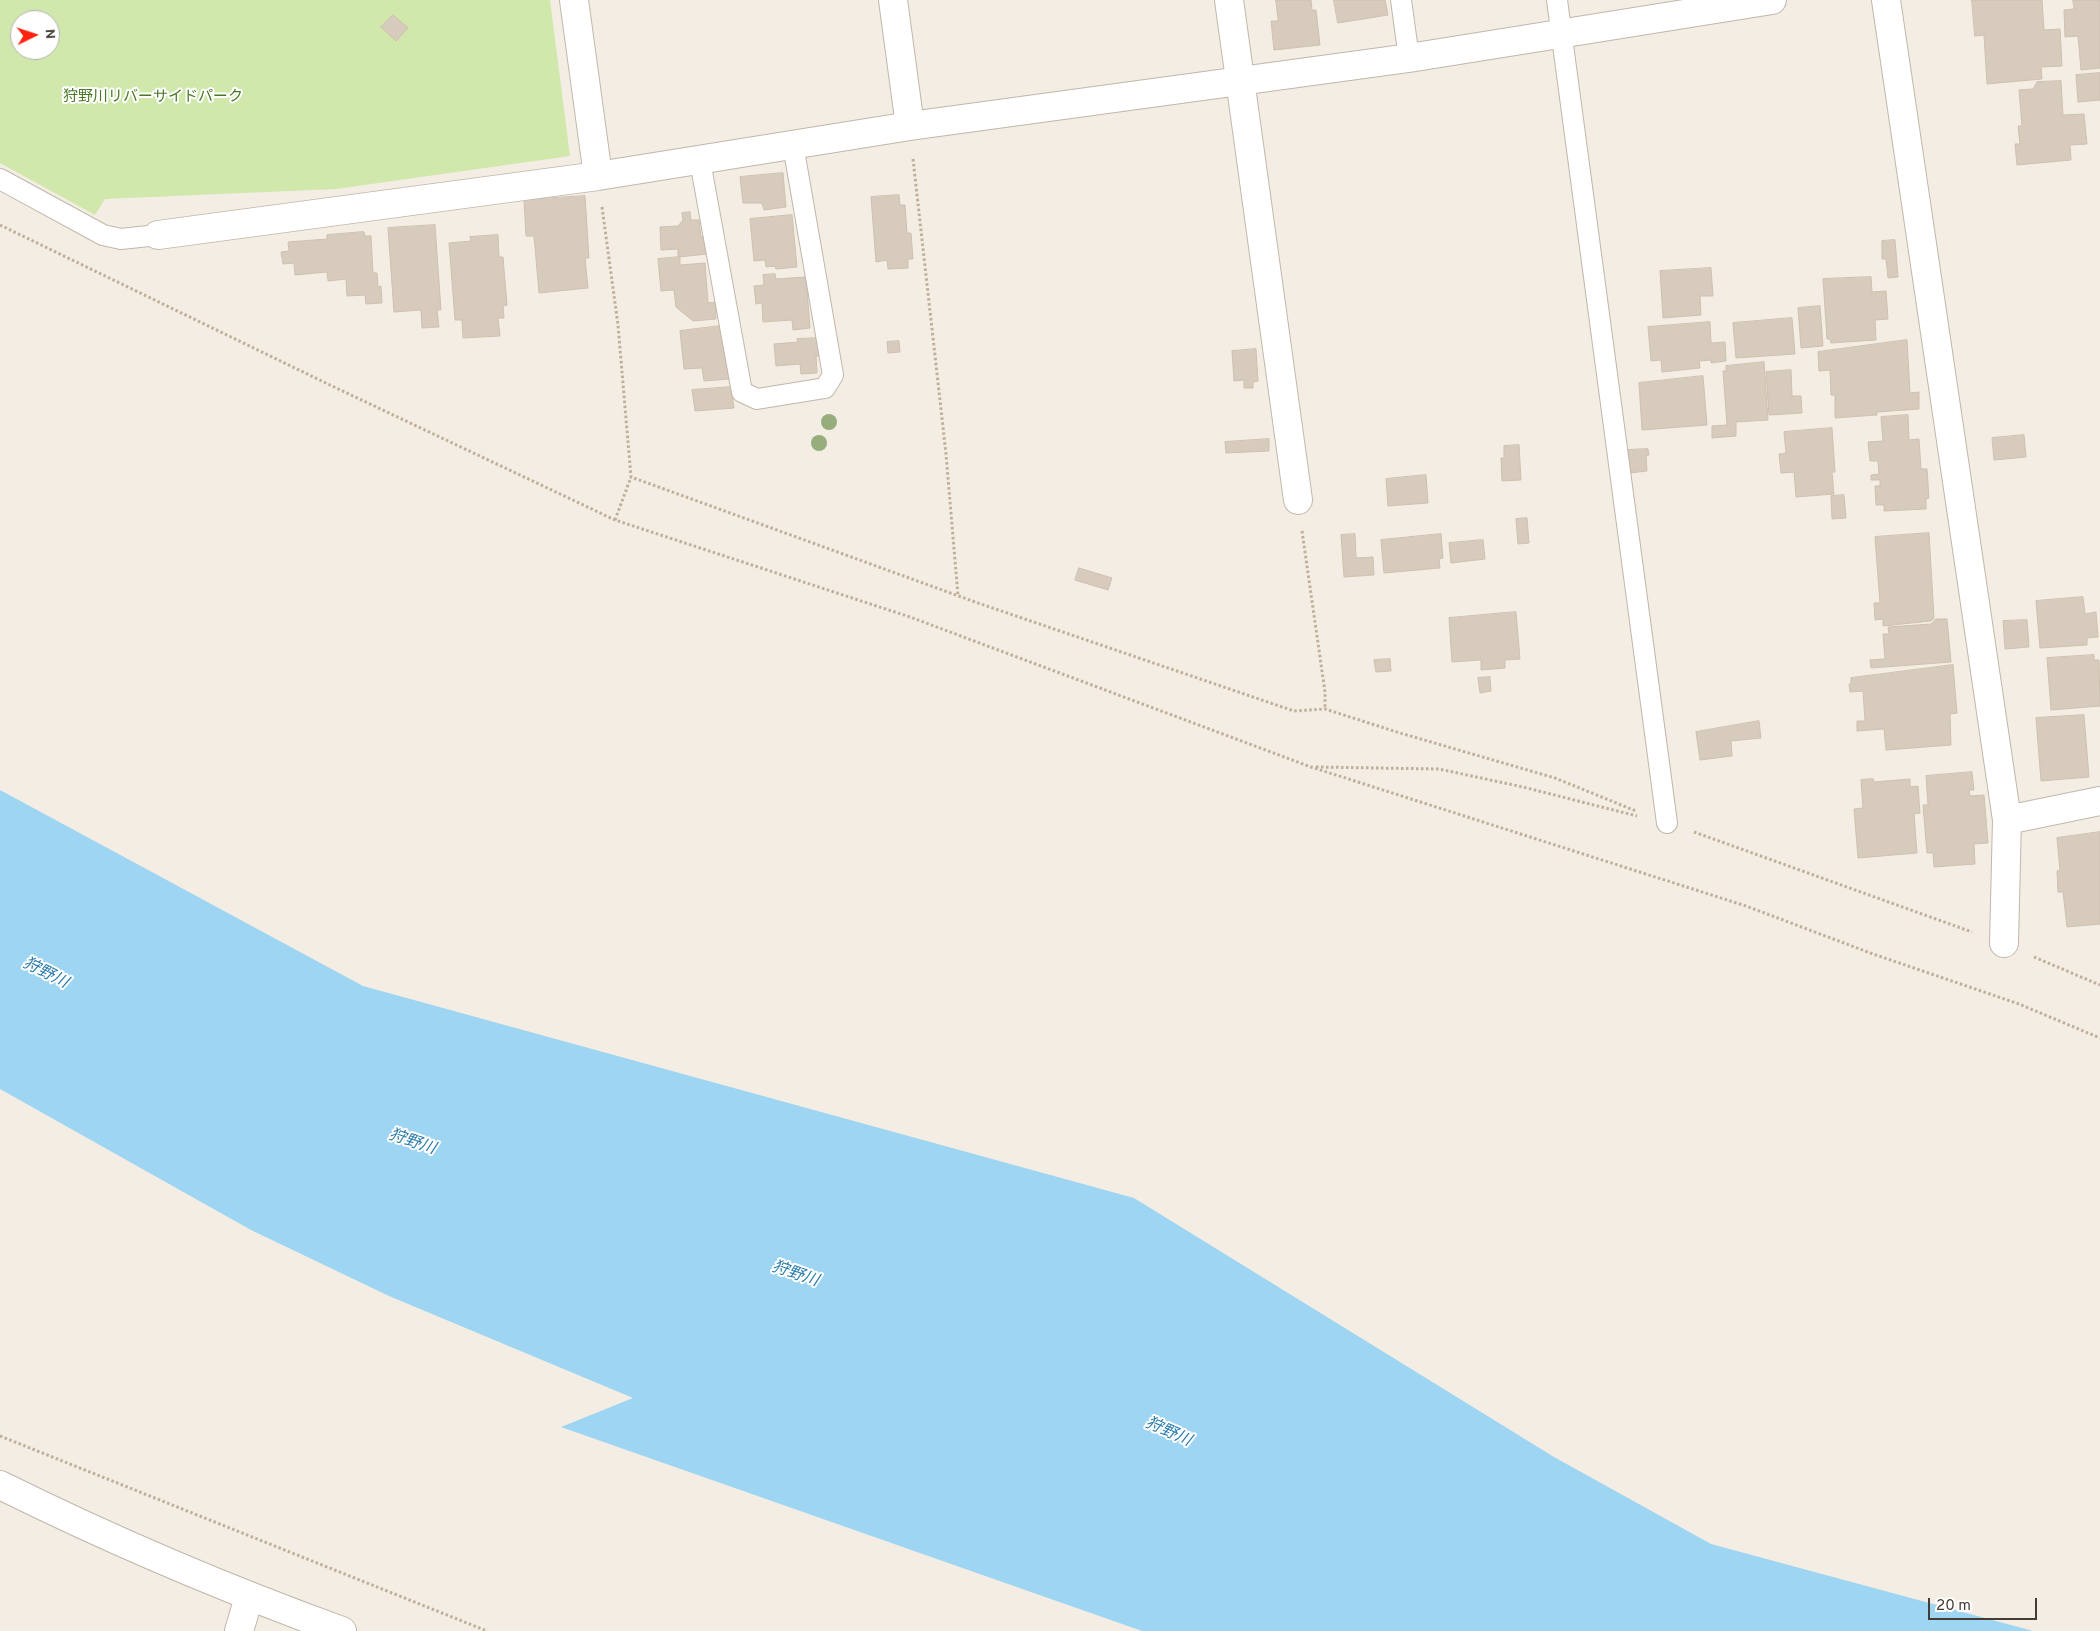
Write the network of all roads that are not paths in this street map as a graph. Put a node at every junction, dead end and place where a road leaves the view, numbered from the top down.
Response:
1 (574, 0) edge
2 (893, 0) edge
3 (1229, 0) edge
4 (1401, 0) edge
5 (1557, 0) edge
6 (1772, 0) edge
7 (1886, 0) edge
8 (1562, 33) junction
9 (1409, 58) junction
10 (1240, 80) junction
11 (910, 126) junction
12 (793, 145) junction
13 (700, 161) junction
14 (598, 176) junction
15 (0, 179) edge
16 (158, 234) joint
17 (1298, 500) road end
18 (2100, 801) edge
19 (2006, 820) junction
20 (1667, 823) road end
21 (2004, 943) road end
22 (0, 1485) edge
23 (249, 1597) junction
24 (239, 1631) edge
25 (342, 1631) edge

1 - 14 street
2 - 11 street
3 - 10 street
4 - 9 lane
5 - 8 lane
6 - 8 street
7 - 19 street
8 - 9 street
8 - 20 lane
9 - 10 street
10 - 11 street
10 - 17 street
11 - 12 street
12 - 13 street
12 - 13 lane
13 - 14 street
14 - 16 street
15 - 16 lane
18 - 19 street
19 - 21 street
22 - 23 street
23 - 24 street
23 - 25 street

